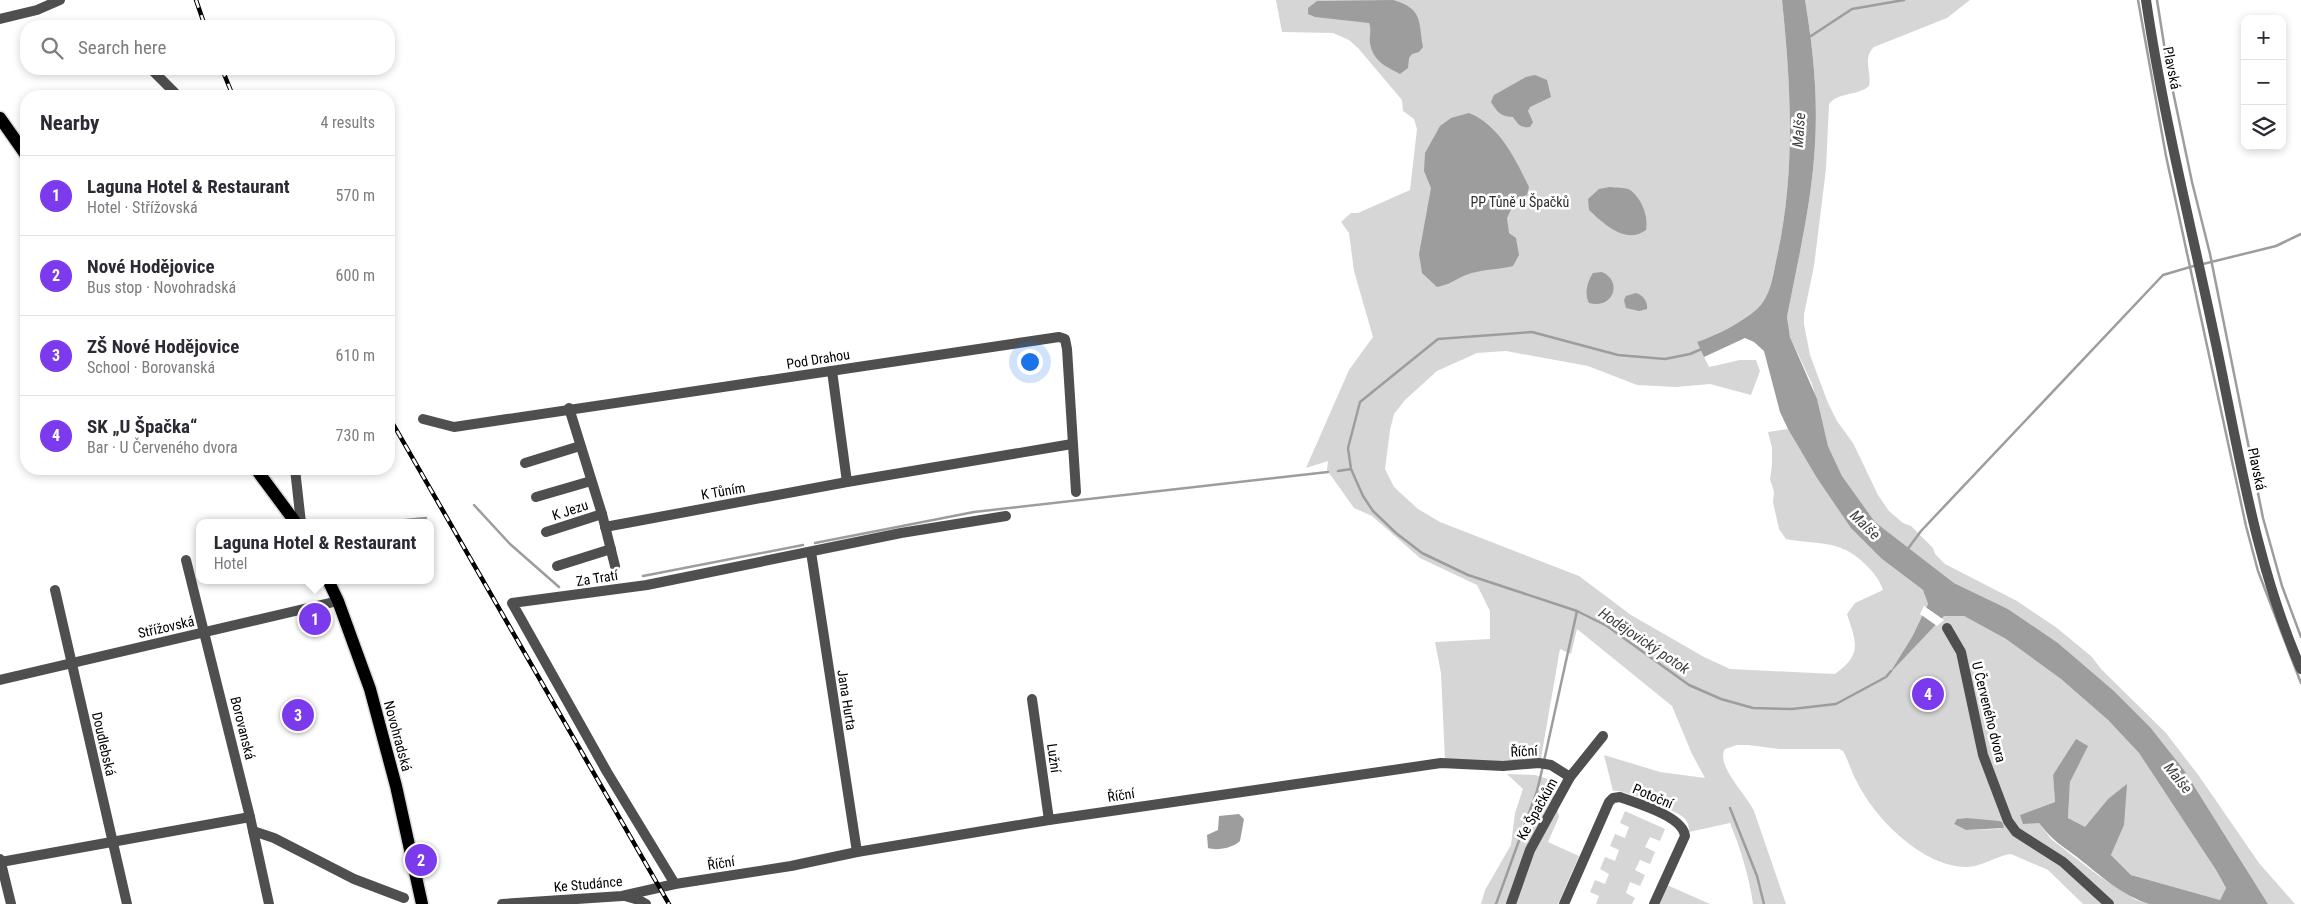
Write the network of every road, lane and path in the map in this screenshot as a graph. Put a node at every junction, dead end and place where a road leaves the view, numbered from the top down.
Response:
1 (60, 0) edge
2 (2146, 0) edge
3 (2, 17) edge
4 (157, 75) edge
5 (172, 90) edge
6 (0, 118) edge
7 (20, 146) edge
8 (832, 371) junction
9 (569, 408) junction
10 (423, 419) dead end
11 (1072, 444) junction
12 (580, 446) junction
13 (526, 463) dead end
14 (260, 475) edge
15 (296, 475) edge
16 (591, 481) junction
17 (847, 482) junction
18 (1076, 492) dead end
19 (536, 497) dead end
20 (602, 514) junction
21 (1006, 516) dead end
22 (293, 519) edge
23 (301, 519) edge
24 (605, 527) junction
25 (546, 532) dead end
26 (611, 549) junction
27 (811, 552) junction
28 (186, 560) dead end
29 (557, 566) dead end
30 (616, 566) dead end
31 (330, 584) edge
32 (55, 590) dead end
33 (338, 601) junction
34 (1947, 628) dead end
35 (205, 632) junction
36 (71, 663) junction
37 (2301, 669) edge
38 (0, 680) edge
39 (1032, 699) dead end
40 (1603, 736) dead end
41 (1570, 777) junction
42 (250, 817) junction
43 (1049, 820) junction
44 (253, 831) junction
45 (114, 842) junction
46 (857, 852) junction
47 (0, 861) edge
48 (675, 884) junction
49 (622, 896) junction
50 (404, 898) dead end
51 (11, 904) edge
52 (127, 904) edge
53 (269, 904) edge
54 (422, 904) edge
55 (502, 904) edge
56 (646, 904) edge
57 (1511, 904) edge
58 (1564, 904) edge
59 (1654, 904) edge
60 (2109, 904) edge

1 - 3 street
2 - 37 street, Plavská
4 - 5 street
6 - 7 main road
8 - 9 street, Pod Drahou
8 - 11 street, Pod Drahou
8 - 17 street
9 - 10 street, Pod Drahou
9 - 12 street, K Jezu
11 - 17 street, K Tůním
11 - 18 street, Pod Drahou
12 - 13 street
12 - 16 street, K Jezu
14 - 22 main road
15 - 23 street
16 - 19 street, K Jezu
16 - 20 street, K Jezu
17 - 24 street, K Tůním
20 - 24 street, K Jezu
20 - 25 street, K Jezu
21 - 27 street, Za Tratí
24 - 26 street, K Jezu
26 - 29 street
26 - 30 street, K Jezu
27 - 46 street, Jana Hurta
27 - 48 street, Za Tratí
28 - 35 street, Borovanská
31 - 33 main road, Novohradská
32 - 36 street, Doudlebská
33 - 35 street, Střížovská
33 - 54 main road, Novohradská
34 - 60 street, U Červeného dvora
35 - 36 street, Střížovská
35 - 42 street, Borovanská
36 - 38 street, Střížovská
36 - 45 street, Doudlebská
39 - 43 street, Lužní
40 - 41 street, Ke Špačkům
41 - 43 street, Říční
41 - 57 street, Ke Špačkům
42 - 44 street, Borovanská
42 - 45 street
43 - 46 street, Říční
44 - 50 street
44 - 53 street, Borovanská
45 - 47 street
45 - 52 street, Doudlebská
46 - 48 street, Říční
47 - 51 street
48 - 49 street, Ke Studánce
49 - 55 street, Ke Studánce
49 - 56 street
58 - 59 street, Potoční

